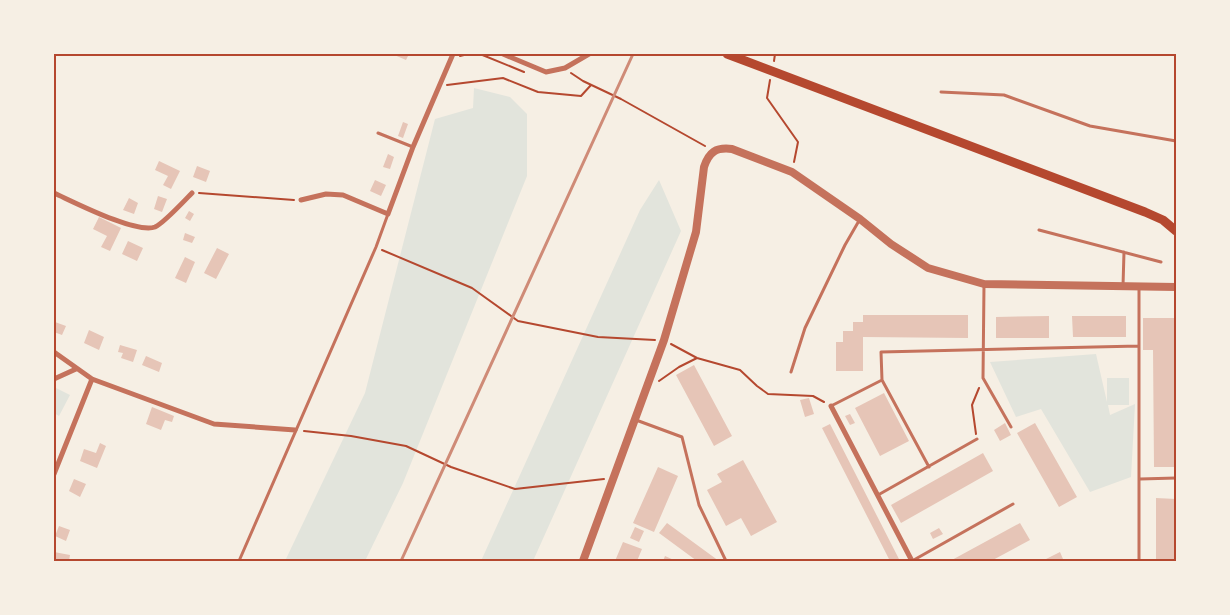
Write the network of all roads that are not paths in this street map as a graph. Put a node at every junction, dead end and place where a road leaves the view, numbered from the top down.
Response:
1 (453, 54) edge
2 (504, 54) edge
3 (589, 54) edge
4 (727, 54) edge
5 (941, 92) dead end
6 (378, 133) dead end
7 (1176, 141) edge
8 (413, 147) junction
9 (192, 193) road end
10 (54, 194) edge
11 (301, 200) road end
12 (388, 214) junction
13 (860, 219) junction
14 (1039, 230) dead end
15 (1176, 232) edge
16 (1124, 252) junction
17 (1161, 262) dead end
18 (984, 284) junction
19 (1123, 286) junction
20 (1139, 286) junction
21 (1176, 287) edge
22 (1139, 346) junction
23 (983, 349) junction
24 (54, 352) edge
25 (76, 369) junction
26 (791, 372) dead end
27 (54, 379) edge
28 (92, 379) junction
29 (882, 380) junction
30 (831, 406) joint
31 (635, 420) junction
32 (1011, 427) dead end
33 (295, 430) junction
34 (977, 439) road end
35 (929, 467) junction
36 (54, 474) edge
37 (1140, 478) junction
38 (1176, 478) edge
39 (878, 495) junction
40 (1013, 504) dead end
41 (239, 561) edge
42 (583, 561) edge
43 (726, 561) edge
44 (912, 561) edge
45 (1139, 561) edge

1 - 8 street
2 - 3 street
4 - 15 main road
5 - 7 lane
6 - 8 lane
8 - 12 street
9 - 10 street
11 - 12 street
12 - 33 lane
13 - 18 street
13 - 26 lane
13 - 31 street
14 - 16 lane
16 - 17 lane
16 - 19 lane
18 - 19 street
18 - 23 lane
19 - 20 street
20 - 21 street
20 - 22 lane
22 - 23 lane
22 - 37 lane
23 - 29 lane
23 - 32 lane
24 - 25 street
25 - 27 street
25 - 28 street
28 - 33 street
28 - 36 street
29 - 30 lane
29 - 35 lane
30 - 39 street
31 - 42 street
31 - 43 lane
33 - 41 lane
34 - 35 lane
35 - 39 lane
37 - 38 lane
37 - 45 lane
39 - 44 street
40 - 44 lane

